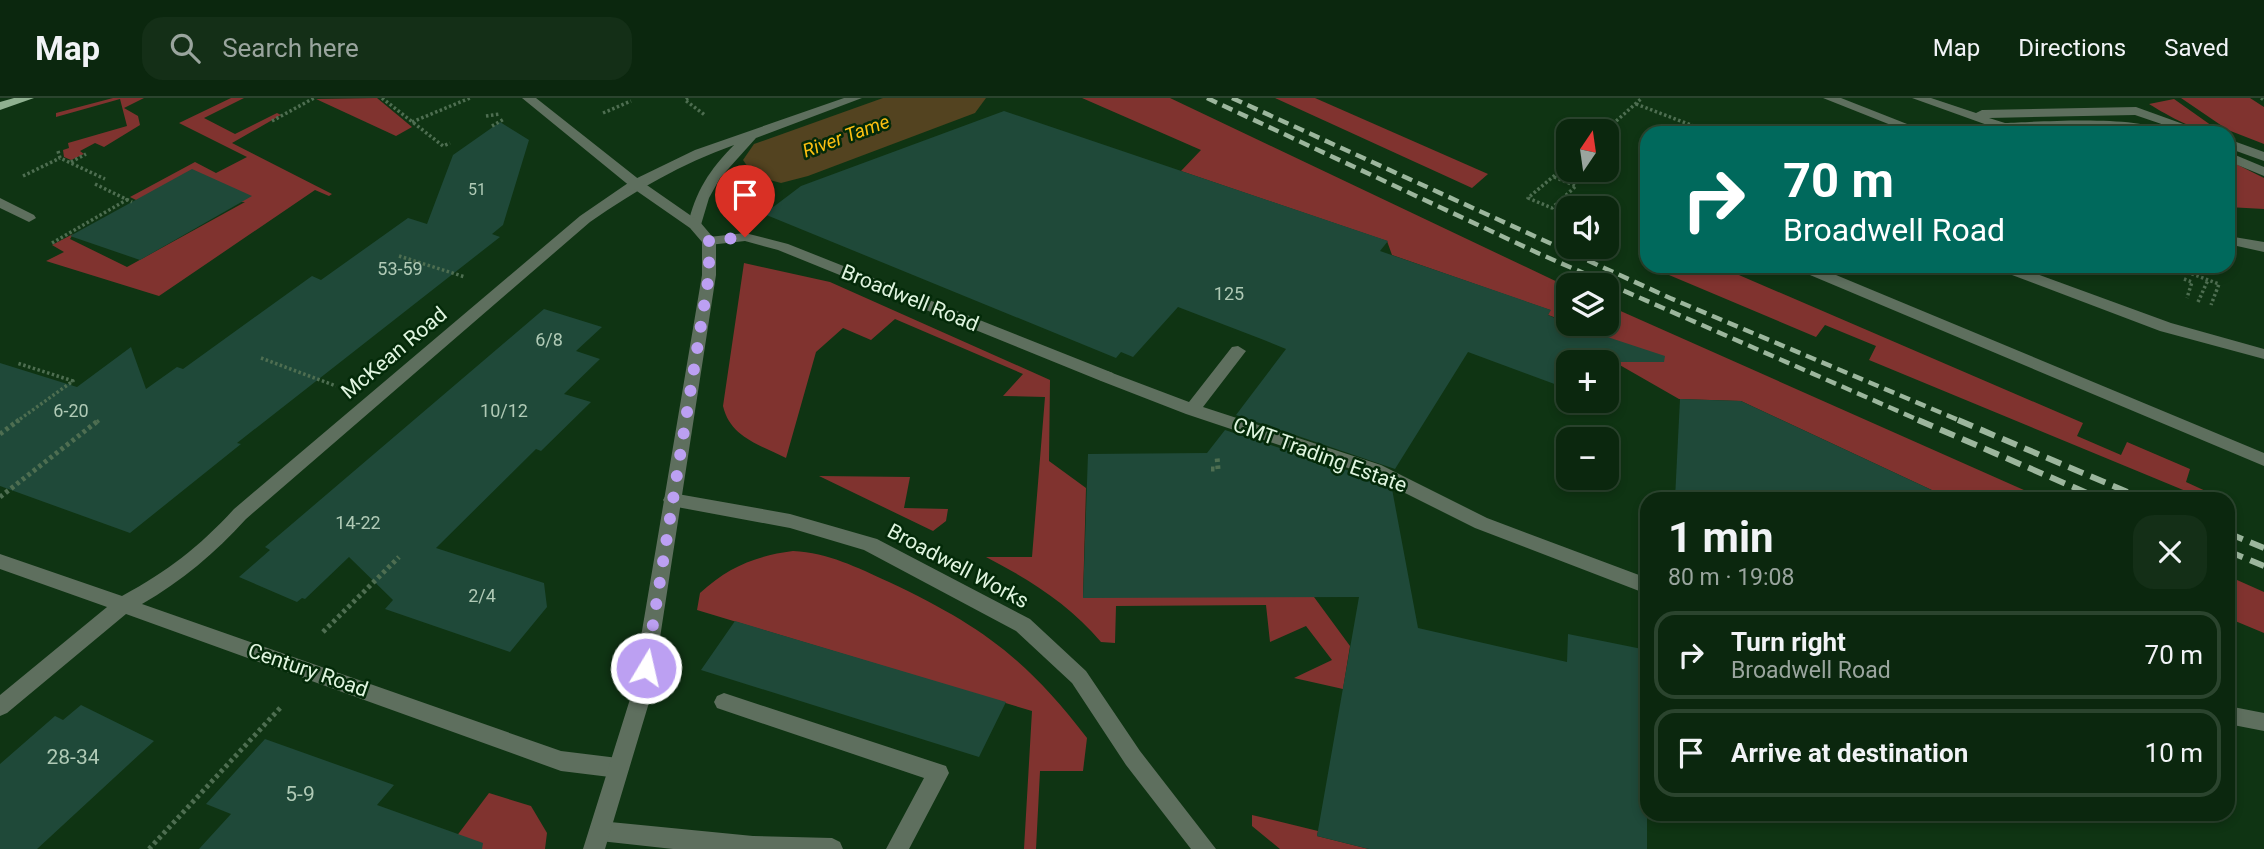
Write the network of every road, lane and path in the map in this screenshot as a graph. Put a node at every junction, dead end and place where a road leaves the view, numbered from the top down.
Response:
1 (28, 98) edge
2 (314, 98) edge
3 (382, 98) edge
4 (470, 98) edge
5 (528, 98) edge
6 (688, 98) edge
7 (856, 98) edge
8 (1642, 98) edge
9 (1829, 98) edge
10 (1918, 98) edge
11 (631, 101) dead end
12 (1636, 104) junction
13 (0, 106) edge
14 (411, 111) dead end
15 (1961, 113) junction
16 (402, 115) junction
17 (593, 117) dead end
18 (710, 119) dead end
19 (1619, 119) edge
20 (272, 121) dead end
21 (411, 122) junction
22 (1694, 126) edge
23 (1904, 126) edge
24 (2001, 126) edge
25 (2059, 126) edge
26 (2120, 126) edge
27 (2181, 126) edge
28 (758, 131) junction
29 (440, 134) dead end
30 (431, 138) junction
31 (450, 143) dead end
32 (2235, 146) edge
33 (58, 151) dead end
34 (86, 154) dead end
35 (60, 158) junction
36 (2264, 158) edge
37 (2235, 159) edge
38 (70, 162) junction
39 (49, 163) dead end
40 (2264, 172) edge
41 (1554, 177) joint
42 (105, 179) dead end
43 (95, 184) dead end
44 (636, 184) junction
45 (0, 202) edge
46 (29, 218) dead end
47 (695, 225) junction
48 (709, 241) junction
49 (2235, 241) edge
50 (45, 247) dead end
51 (2264, 247) edge
52 (399, 256) dead end
53 (1817, 273) edge
54 (2020, 273) edge
55 (466, 278) dead end
56 (2184, 279) dead end
57 (2208, 280) dead end
58 (1238, 351) dead end
59 (2264, 354) edge
60 (261, 358) dead end
61 (17, 363) dead end
62 (1107, 377) joint
63 (345, 389) dead end
64 (1192, 410) junction
65 (101, 419) dead end
66 (0, 434) edge
67 (2264, 460) edge
68 (0, 497) edge
69 (672, 500) junction
70 (399, 557) dead end
71 (0, 561) edge
72 (1640, 583) edge
73 (123, 605) junction
74 (323, 632) dead end
75 (724, 702) dead end
76 (0, 706) edge
77 (282, 706) dead end
78 (2235, 716) edge
79 (2264, 722) edge
80 (618, 768) junction
81 (597, 840) edge
82 (149, 849) edge
83 (832, 849) edge
84 (897, 849) edge
85 (1205, 849) edge

1 - 13 main road
2 - 20 path
3 - 16 path
4 - 21 path
5 - 44 street
6 - 18 path
7 - 28 street, McKean Road
8 - 12 path
9 - 23 street
10 - 15 street
11 - 17 path
12 - 19 path
12 - 22 path
14 - 16 path
15 - 24 street
15 - 27 street
16 - 21 path
21 - 30 path
25 - 26 street
28 - 44 street, McKean Road
28 - 47 street
29 - 30 path
30 - 31 path
32 - 36 street
33 - 35 path
34 - 38 path
35 - 38 path
35 - 39 path
37 - 40 street
38 - 42 path
41 - 41 path
43 - 50 path
44 - 47 street
44 - 73 street, McKean Road
45 - 46 street
47 - 48 street
48 - 62 street, Broadwell Road
48 - 69 street
49 - 51 street
52 - 55 path
53 - 67 street
54 - 59 street
56 - 57 path
58 - 64 street
60 - 63 path
61 - 66 path
62 - 64 street, CMT Trading Estate
64 - 72 street, CMT Trading Estate
65 - 68 path
69 - 80 street
69 - 85 street, Broadwell Works
70 - 74 path
71 - 73 street, Century Road
73 - 76 street, McKean Road
73 - 80 street, Century Road
75 - 84 street
77 - 82 path
78 - 79 street
80 - 81 street
81 - 83 street

